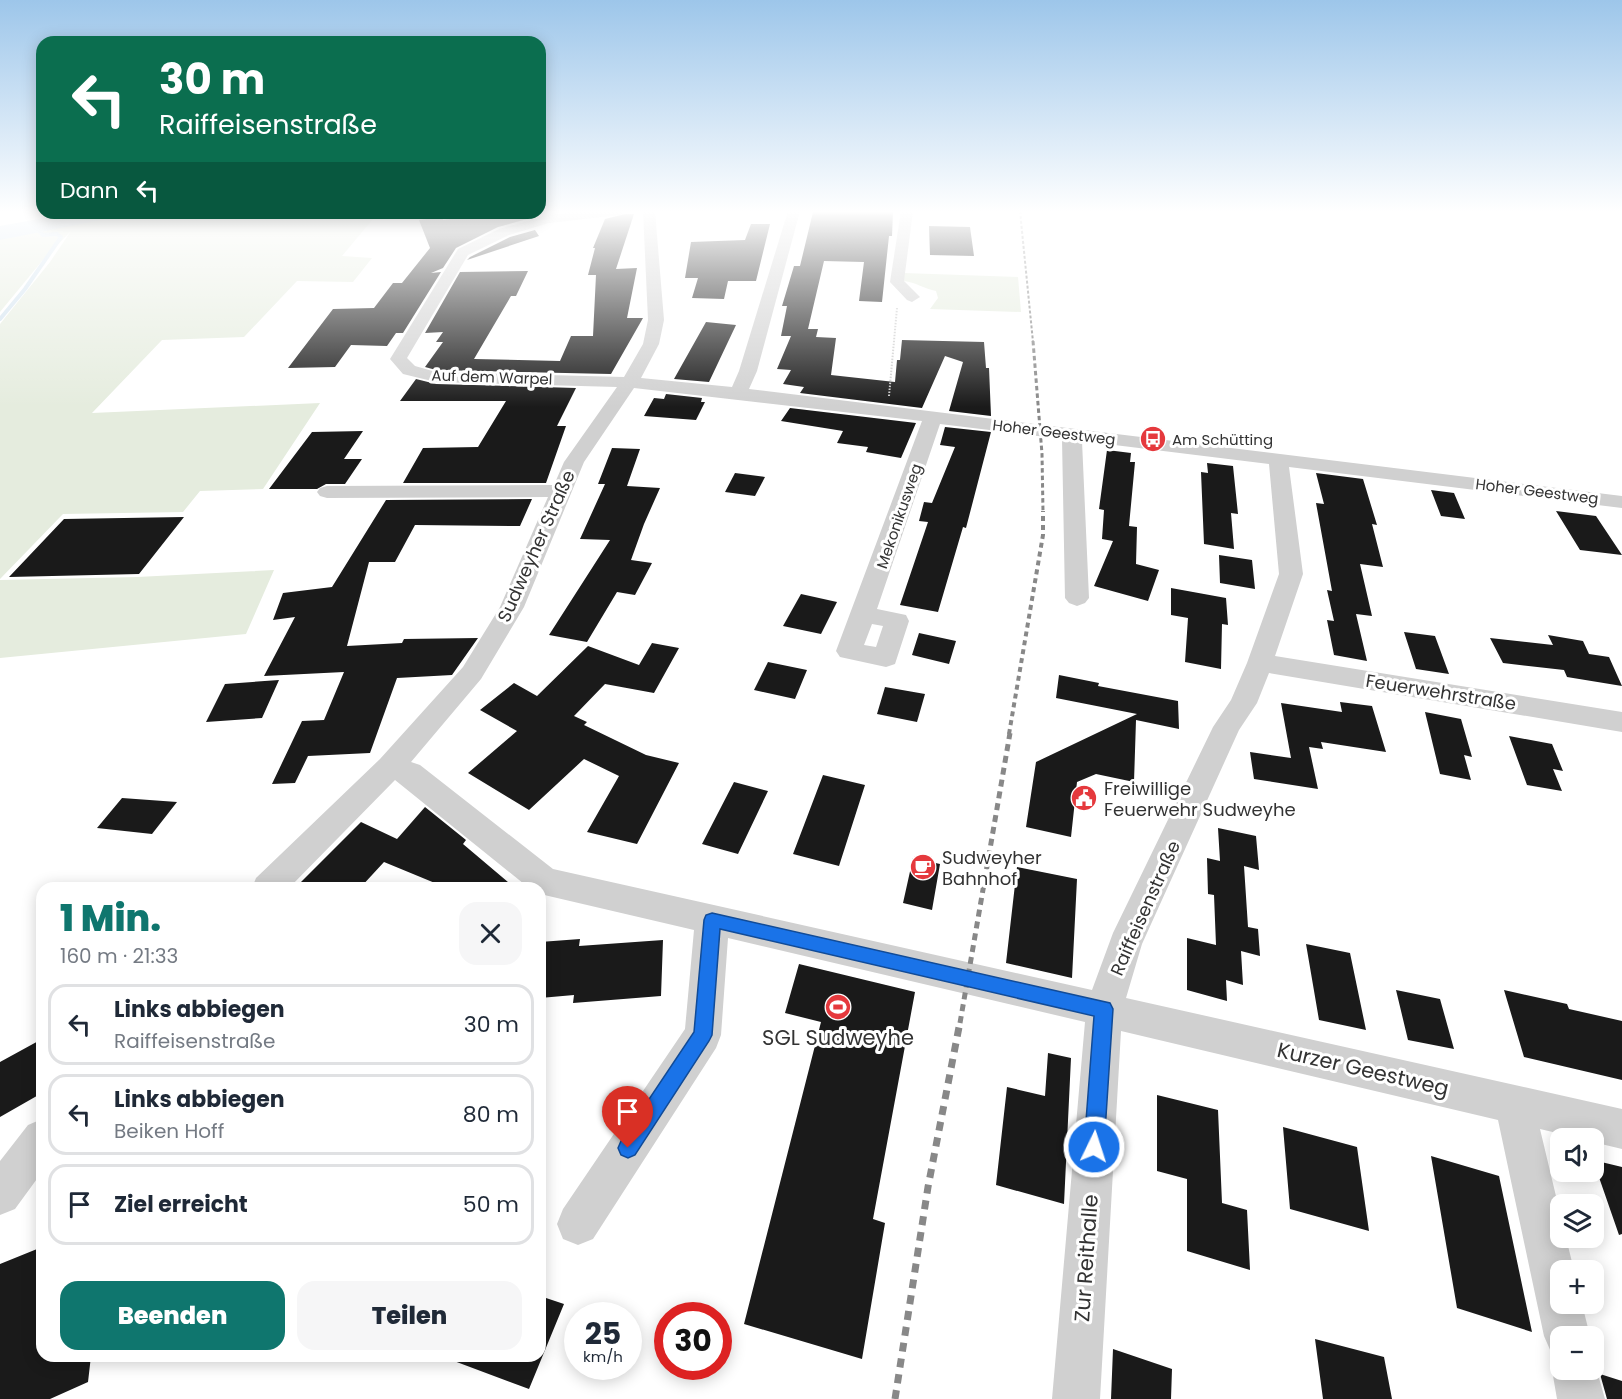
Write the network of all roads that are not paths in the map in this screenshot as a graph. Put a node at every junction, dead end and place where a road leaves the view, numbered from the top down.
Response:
1 (448, 276) edge
2 (652, 276) edge
3 (775, 276) edge
4 (898, 276) edge
5 (912, 297) road end
6 (629, 382) junction
7 (738, 393) junction
8 (933, 417) junction
9 (1072, 434) junction
10 (1278, 459) junction
11 (561, 491) junction
12 (327, 492) dead end
13 (1622, 502) edge
14 (1077, 598) dead end
15 (863, 614) dead end
16 (1260, 663) junction
17 (1622, 722) edge
18 (390, 767) junction
19 (274, 882) edge
20 (712, 920) junction
21 (1104, 1009) junction
22 (1514, 1104) junction
23 (1622, 1129) edge
24 (36, 1147) edge
25 (0, 1194) edge
26 (578, 1224) dead end
27 (1565, 1326) edge
28 (1577, 1380) edge
29 (1076, 1399) edge
30 (1581, 1399) edge

1 - 6 street, Auf dem Warpel
2 - 6 street, Sudweyher Straße
3 - 7 street
4 - 5 street
6 - 7 street, Hoher Geestweg
6 - 11 street, Sudweyher Straße
7 - 8 street, Hoher Geestweg
8 - 9 street, Hoher Geestweg
8 - 15 street, Mekonikusweg
9 - 10 street, Hoher Geestweg
9 - 14 street
10 - 13 street, Hoher Geestweg
10 - 16 street, Raiffeisenstraße
11 - 12 street
11 - 18 street, Sudweyher Straße
16 - 17 street, Feuerwehrstraße
16 - 21 street, Raiffeisenstraße
18 - 19 street, Sudweyher Straße
18 - 20 street
20 - 21 street
20 - 26 street
21 - 22 street, Kurzer Geestweg
21 - 29 street, Zur Reithalle
22 - 23 street, Kurzer Geestweg
22 - 27 street
24 - 25 street
28 - 30 street

